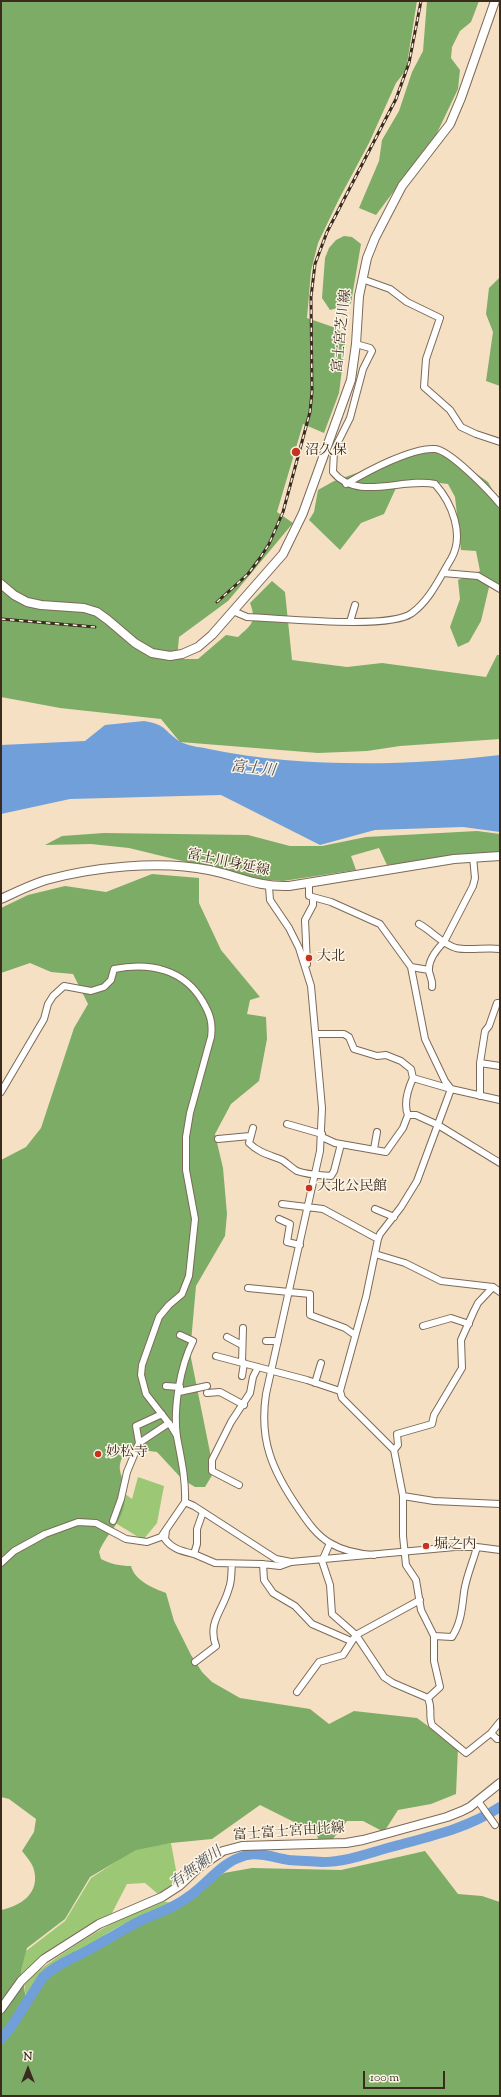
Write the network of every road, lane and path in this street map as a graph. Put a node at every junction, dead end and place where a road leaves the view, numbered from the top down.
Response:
1 (495, 1) edge
2 (362, 279) junction
3 (356, 344) junction
4 (500, 442) edge
5 (346, 484) junction
6 (500, 504) edge
7 (443, 573) junction
8 (1, 584) edge
9 (500, 589) edge
10 (355, 605) dead end
11 (233, 611) junction
12 (350, 622) junction
13 (500, 856) edge
14 (473, 857) junction
15 (309, 884) junction
16 (269, 887) junction
17 (313, 898) junction
18 (1, 899) edge
19 (419, 924) dead end
20 (444, 942) junction
21 (500, 949) edge
22 (411, 967) junction
23 (307, 970) junction
24 (429, 970) junction
25 (432, 987) dead end
26 (500, 1003) edge
27 (316, 1034) junction
28 (480, 1063) junction
29 (500, 1066) edge
30 (413, 1078) junction
31 (451, 1089) junction
32 (1, 1092) edge
33 (480, 1096) junction
34 (500, 1100) edge
35 (408, 1115) junction
36 (287, 1124) dead end
37 (438, 1125) junction
38 (253, 1128) dead end
39 (377, 1132) dead end
40 (322, 1135) junction
41 (250, 1136) junction
42 (218, 1139) dead end
43 (341, 1144) junction
44 (374, 1149) junction
45 (500, 1163) edge
46 (314, 1176) junction
47 (282, 1204) dead end
48 (308, 1207) junction
49 (375, 1209) dead end
50 (394, 1217) junction
51 (279, 1219) dead end
52 (378, 1240) junction
53 (300, 1245) junction
54 (375, 1254) junction
55 (493, 1287) junction
56 (248, 1288) dead end
57 (500, 1292) edge
58 (289, 1294) junction
59 (469, 1324) junction
60 (423, 1326) dead end
61 (243, 1328) dead end
62 (180, 1335) dead end
63 (355, 1335) junction
64 (227, 1337) dead end
65 (266, 1341) dead end
66 (278, 1341) junction
67 (242, 1345) junction
68 (216, 1356) dead end
69 (243, 1363) junction
70 (321, 1363) dead end
71 (258, 1366) junction
72 (272, 1370) junction
73 (242, 1376) dead end
74 (315, 1383) junction
75 (166, 1386) dead end
76 (206, 1386) dead end
77 (179, 1390) junction
78 (340, 1392) junction
79 (207, 1393) dead end
80 (244, 1405) junction
81 (162, 1414) junction
82 (169, 1423) junction
83 (177, 1436) junction
84 (139, 1443) junction
85 (394, 1450) junction
86 (239, 1485) dead end
87 (403, 1496) junction
88 (434, 1501) junction
89 (185, 1502) junction
90 (500, 1504) edge
91 (433, 1508) dead end
92 (202, 1512) junction
93 (113, 1521) dead end
94 (166, 1527) junction
95 (330, 1543) junction
96 (477, 1547) junction
97 (500, 1550) edge
98 (404, 1552) junction
99 (194, 1554) junction
100 (374, 1555) junction
101 (322, 1561) junction
102 (291, 1562) junction
103 (1, 1563) edge
104 (232, 1564) junction
105 (263, 1564) junction
106 (420, 1600) junction
107 (356, 1635) junction
108 (434, 1636) junction
109 (352, 1640) junction
110 (195, 1662) dead end
111 (297, 1692) dead end
112 (428, 1698) junction
113 (500, 1722) edge
114 (491, 1733) junction
115 (500, 1739) edge
116 (500, 1783) edge
117 (479, 1804) junction
118 (495, 1825) dead end
119 (1, 2008) edge

1 - 2 main road, 富士宮芝川線
2 - 3 main road, 富士宮芝川線
2 - 4 street
3 - 5 street
3 - 11 main road, 富士宮芝川線
5 - 6 street
5 - 7 street
7 - 9 street
7 - 12 street
8 - 11 main road, 富士宮芝川線
10 - 12 street
11 - 12 street
13 - 14 main road, 富士川身延線
14 - 15 main road, 富士川身延線
14 - 20 street
15 - 16 main road, 富士川身延線
15 - 17 street
16 - 18 main road, 富士川身延線
16 - 23 street
17 - 22 street
17 - 23 street
19 - 20 street
20 - 21 street
20 - 24 street
22 - 24 street
22 - 31 street
23 - 27 street
24 - 25 street
26 - 28 street
27 - 30 street
27 - 40 street
28 - 29 street
28 - 33 street
30 - 31 street
30 - 35 street
31 - 33 street
31 - 37 street
32 - 81 street
33 - 34 street
35 - 37 street
35 - 44 street
36 - 40 street
37 - 45 street
37 - 50 street
38 - 41 street
39 - 44 street
40 - 43 street
40 - 46 street
41 - 42 street
41 - 46 street
43 - 44 street
43 - 46 street
46 - 48 street
47 - 48 street
48 - 52 street
48 - 53 street
49 - 50 street
50 - 52 street
51 - 53 street
52 - 54 street
53 - 58 street
54 - 55 street
54 - 63 street
55 - 57 street
55 - 59 street
56 - 58 street
58 - 63 street
58 - 66 street
59 - 60 street
59 - 85 street
61 - 67 street
62 - 77 street
63 - 78 street
64 - 67 street
65 - 66 street
66 - 72 street
67 - 69 street
68 - 69 street
69 - 71 street
69 - 73 street
70 - 74 street
71 - 72 street
71 - 80 street
72 - 74 street
72 - 95 street
74 - 78 street
75 - 77 street
76 - 77 street
77 - 83 street
78 - 85 street
79 - 80 street
80 - 86 street
81 - 82 street
81 - 84 street
82 - 83 street
82 - 84 street
83 - 89 street
84 - 93 street
85 - 87 street
87 - 88 street
87 - 98 street
88 - 90 street
88 - 91 street
89 - 92 street
89 - 94 street
92 - 99 street
92 - 102 street
94 - 99 street
94 - 103 street
95 - 100 street
95 - 101 street
96 - 97 street
96 - 98 street
96 - 108 street
98 - 100 street
98 - 106 street
99 - 104 street
100 - 101 street
101 - 102 street
101 - 107 street
102 - 105 street
104 - 105 street
104 - 110 street
105 - 109 street
106 - 107 street
106 - 108 street
107 - 109 street
107 - 112 street
108 - 112 street
109 - 111 street
112 - 114 street
113 - 114 street
114 - 115 street
116 - 117 main road, 富士富士宮由比線
117 - 118 street
117 - 119 main road, 富士富士宮由比線

